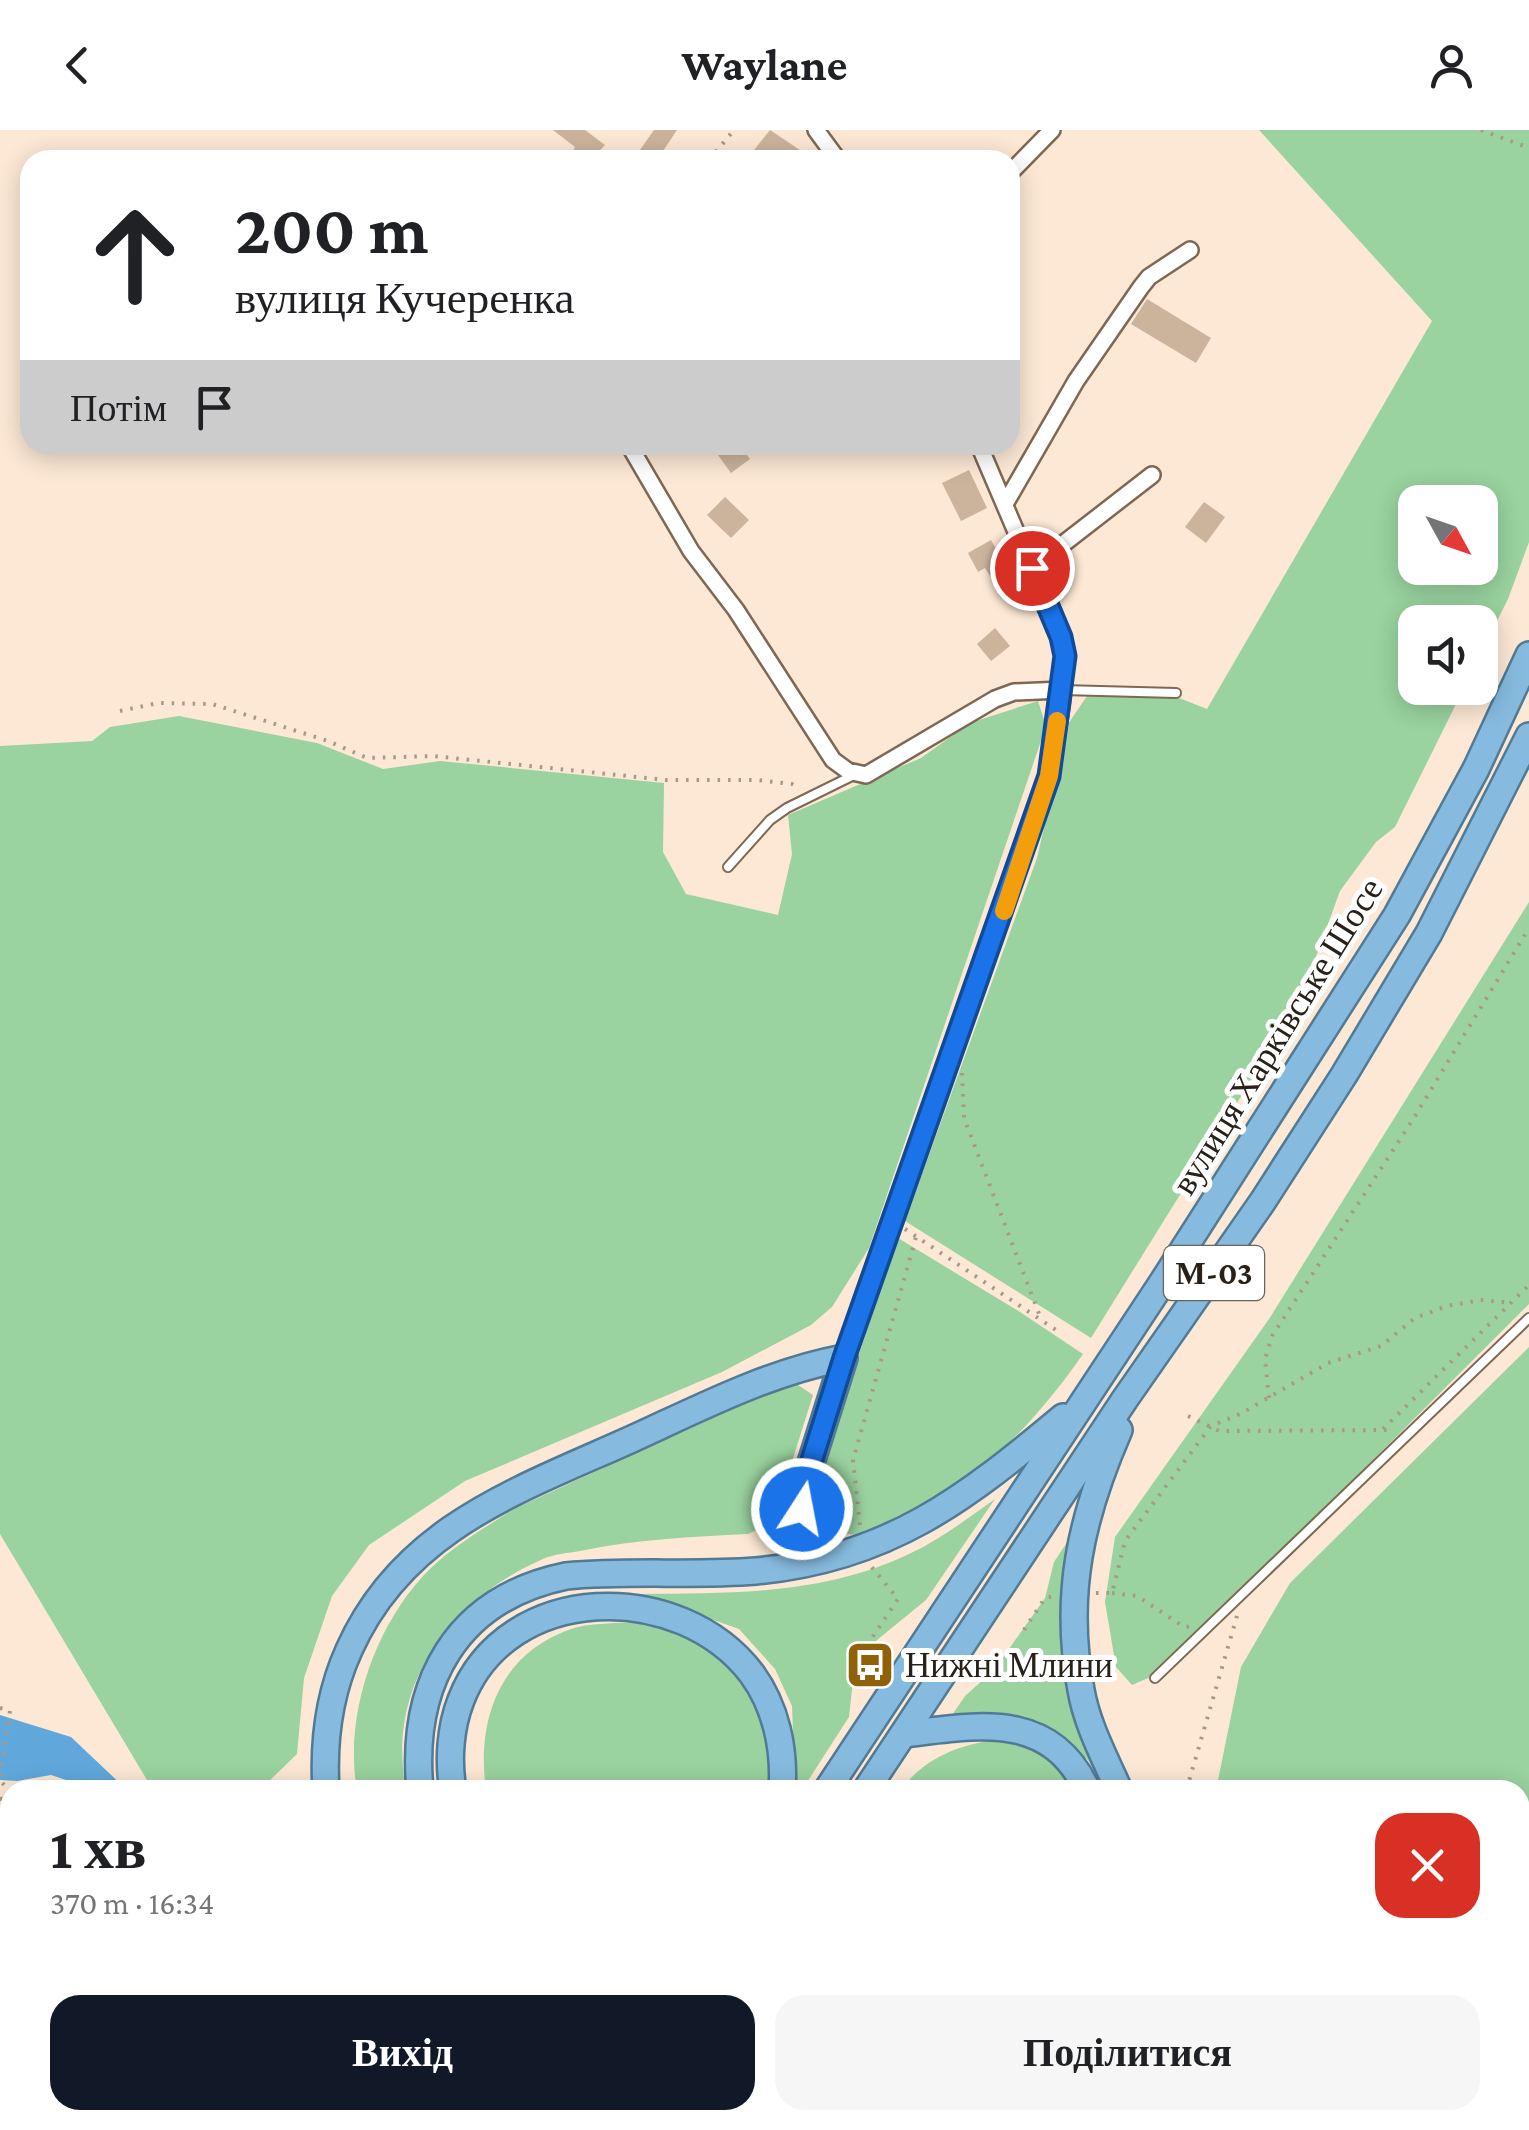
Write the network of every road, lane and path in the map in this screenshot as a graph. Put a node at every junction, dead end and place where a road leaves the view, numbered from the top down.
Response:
1 (734, 130) edge
2 (1052, 130) edge
3 (1481, 130) edge
4 (1529, 148) edge
5 (717, 150) edge
6 (1020, 163) edge
7 (1190, 250) dead end
8 (635, 455) edge
9 (983, 455) edge
10 (1152, 475) dead end
11 (1005, 504) junction
12 (1032, 568) junction
13 (1529, 655) edge
14 (1062, 690) junction
15 (1176, 693) dead end
16 (120, 711) dead end
17 (1529, 736) edge
18 (858, 773) junction
19 (808, 795) junction
20 (728, 867) dead end
21 (1529, 928) edge
22 (960, 1034) junction
23 (892, 1222) junction
24 (916, 1237) junction
25 (1529, 1285) edge
26 (1511, 1302) junction
27 (1193, 1304) junction
28 (1529, 1318) edge
29 (1041, 1319) junction
30 (1059, 1332) dead end
31 (844, 1358) junction
32 (1086, 1398) junction
33 (1270, 1398) junction
34 (1188, 1416) dead end
35 (1212, 1426) junction
36 (1382, 1430) junction
37 (1413, 1430) junction
38 (861, 1534) dead end
39 (809, 1562) junction
40 (868, 1562) dead end
41 (1244, 1592) junction
42 (1088, 1593) dead end
43 (1112, 1593) junction
44 (1065, 1594) dead end
45 (1209, 1626) junction
46 (1024, 1630) dead end
47 (861, 1654) dead end
48 (1155, 1678) dead end
49 (0, 1708) edge
50 (904, 1734) junction
51 (0, 1780) edge
52 (325, 1780) edge
53 (420, 1780) edge
54 (453, 1780) edge
55 (782, 1780) edge
56 (834, 1780) edge
57 (873, 1780) edge
58 (1082, 1780) edge
59 (1114, 1780) edge
60 (1189, 1780) edge

1 - 5 path
2 - 6 street
3 - 4 path
7 - 11 street
8 - 18 street
9 - 11 street
10 - 12 street
11 - 12 street
12 - 14 street
13 - 32 highway, вулиця Харківське Шосе / М-03
14 - 15 lane
14 - 18 street
14 - 22 street
16 - 19 path
17 - 27 highway, вулиця Харківське Шосе / М-03
18 - 19 lane
19 - 20 lane
21 - 33 path
22 - 23 street
22 - 29 path
23 - 24 path
23 - 31 street
24 - 29 path
24 - 38 path
25 - 26 path
26 - 33 path
26 - 36 path
27 - 50 highway, вулиця Харківське Шосе / М-03
27 - 59 highway
28 - 37 lane
29 - 30 path
31 - 39 highway
31 - 52 highway
32 - 39 highway
32 - 56 highway, вулиця Харківське Шосе / М-03
33 - 35 path
34 - 35 path
35 - 36 path
35 - 43 path
36 - 37 path
37 - 41 lane
39 - 53 highway
40 - 47 path
41 - 45 lane
41 - 60 path
42 - 43 path
43 - 45 path
44 - 46 path
45 - 48 lane
49 - 51 path
50 - 57 highway, вулиця Харківське Шосе / М-03
50 - 58 highway
54 - 55 highway

